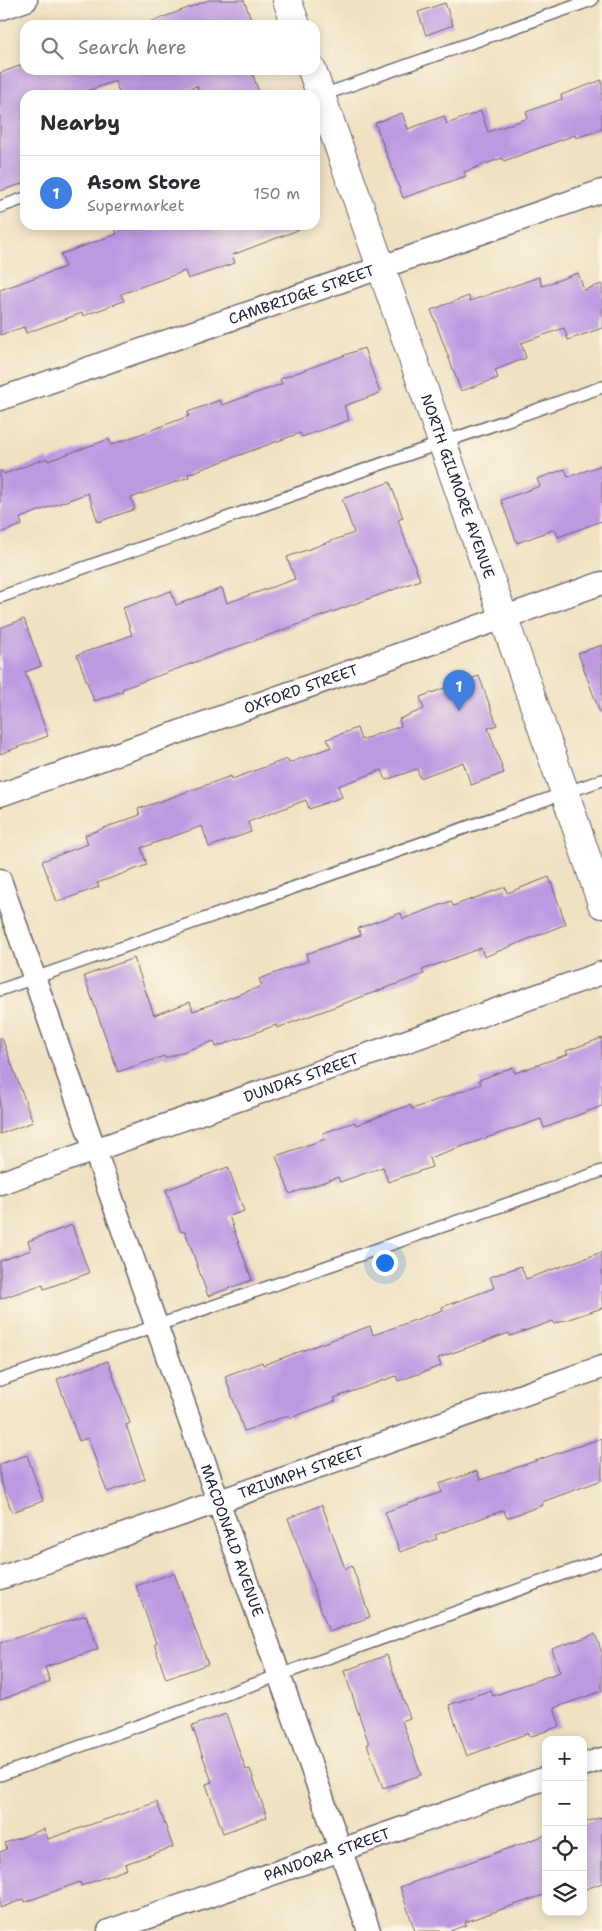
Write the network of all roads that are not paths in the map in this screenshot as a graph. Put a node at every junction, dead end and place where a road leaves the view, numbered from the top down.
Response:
1 (26, 0) edge
2 (288, 0) edge
3 (592, 0) edge
4 (0, 9) edge
5 (294, 20) edge
6 (313, 75) edge
7 (316, 90) edge
8 (320, 96) edge
9 (320, 102) edge
10 (602, 190) edge
11 (20, 200) edge
12 (0, 207) edge
13 (381, 268) junction
14 (602, 386) edge
15 (0, 400) edge
16 (442, 443) junction
17 (602, 583) edge
18 (0, 597) edge
19 (503, 619) junction
20 (602, 780) edge
21 (565, 793) junction
22 (0, 794) edge
23 (0, 880) edge
24 (602, 904) edge
25 (602, 973) edge
26 (35, 978) junction
27 (0, 990) edge
28 (95, 1150) junction
29 (602, 1171) edge
30 (0, 1183) edge
31 (157, 1325) junction
32 (602, 1367) edge
33 (0, 1380) edge
34 (219, 1502) junction
35 (602, 1560) edge
36 (0, 1578) edge
37 (279, 1674) junction
38 (602, 1758) edge
39 (587, 1764) edge
40 (0, 1775) edge
41 (542, 1779) edge
42 (341, 1849) junction
43 (109, 1931) edge
44 (369, 1931) edge

1 - 4 street
2 - 5 street
3 - 8 lane
6 - 7 street, NORTH GILMORE AVENUE
9 - 13 street, NORTH GILMORE AVENUE
10 - 13 street, CAMBRIDGE STREET
11 - 12 lane
13 - 15 street, CAMBRIDGE STREET
13 - 16 street, NORTH GILMORE AVENUE
14 - 16 lane
16 - 18 lane
16 - 19 street, NORTH GILMORE AVENUE
17 - 19 street, OXFORD STREET
19 - 21 street, NORTH GILMORE AVENUE
19 - 22 street, OXFORD STREET
20 - 21 lane
21 - 24 street, NORTH GILMORE AVENUE
21 - 26 lane
23 - 26 street, MACDONALD AVENUE
25 - 28 street, DUNDAS STREET
26 - 27 lane
26 - 28 street, MACDONALD AVENUE
28 - 30 street, DUNDAS STREET
28 - 31 street, MACDONALD AVENUE
29 - 31 lane
31 - 33 lane
31 - 34 street, MACDONALD AVENUE
32 - 34 street, TRIUMPH STREET
34 - 36 street, TRIUMPH STREET
34 - 37 street, MACDONALD AVENUE
35 - 37 lane
37 - 40 lane
37 - 42 street, MACDONALD AVENUE
38 - 39 street
41 - 42 street, PANDORA STREET
42 - 43 street, PANDORA STREET
42 - 44 street, MACDONALD AVENUE

